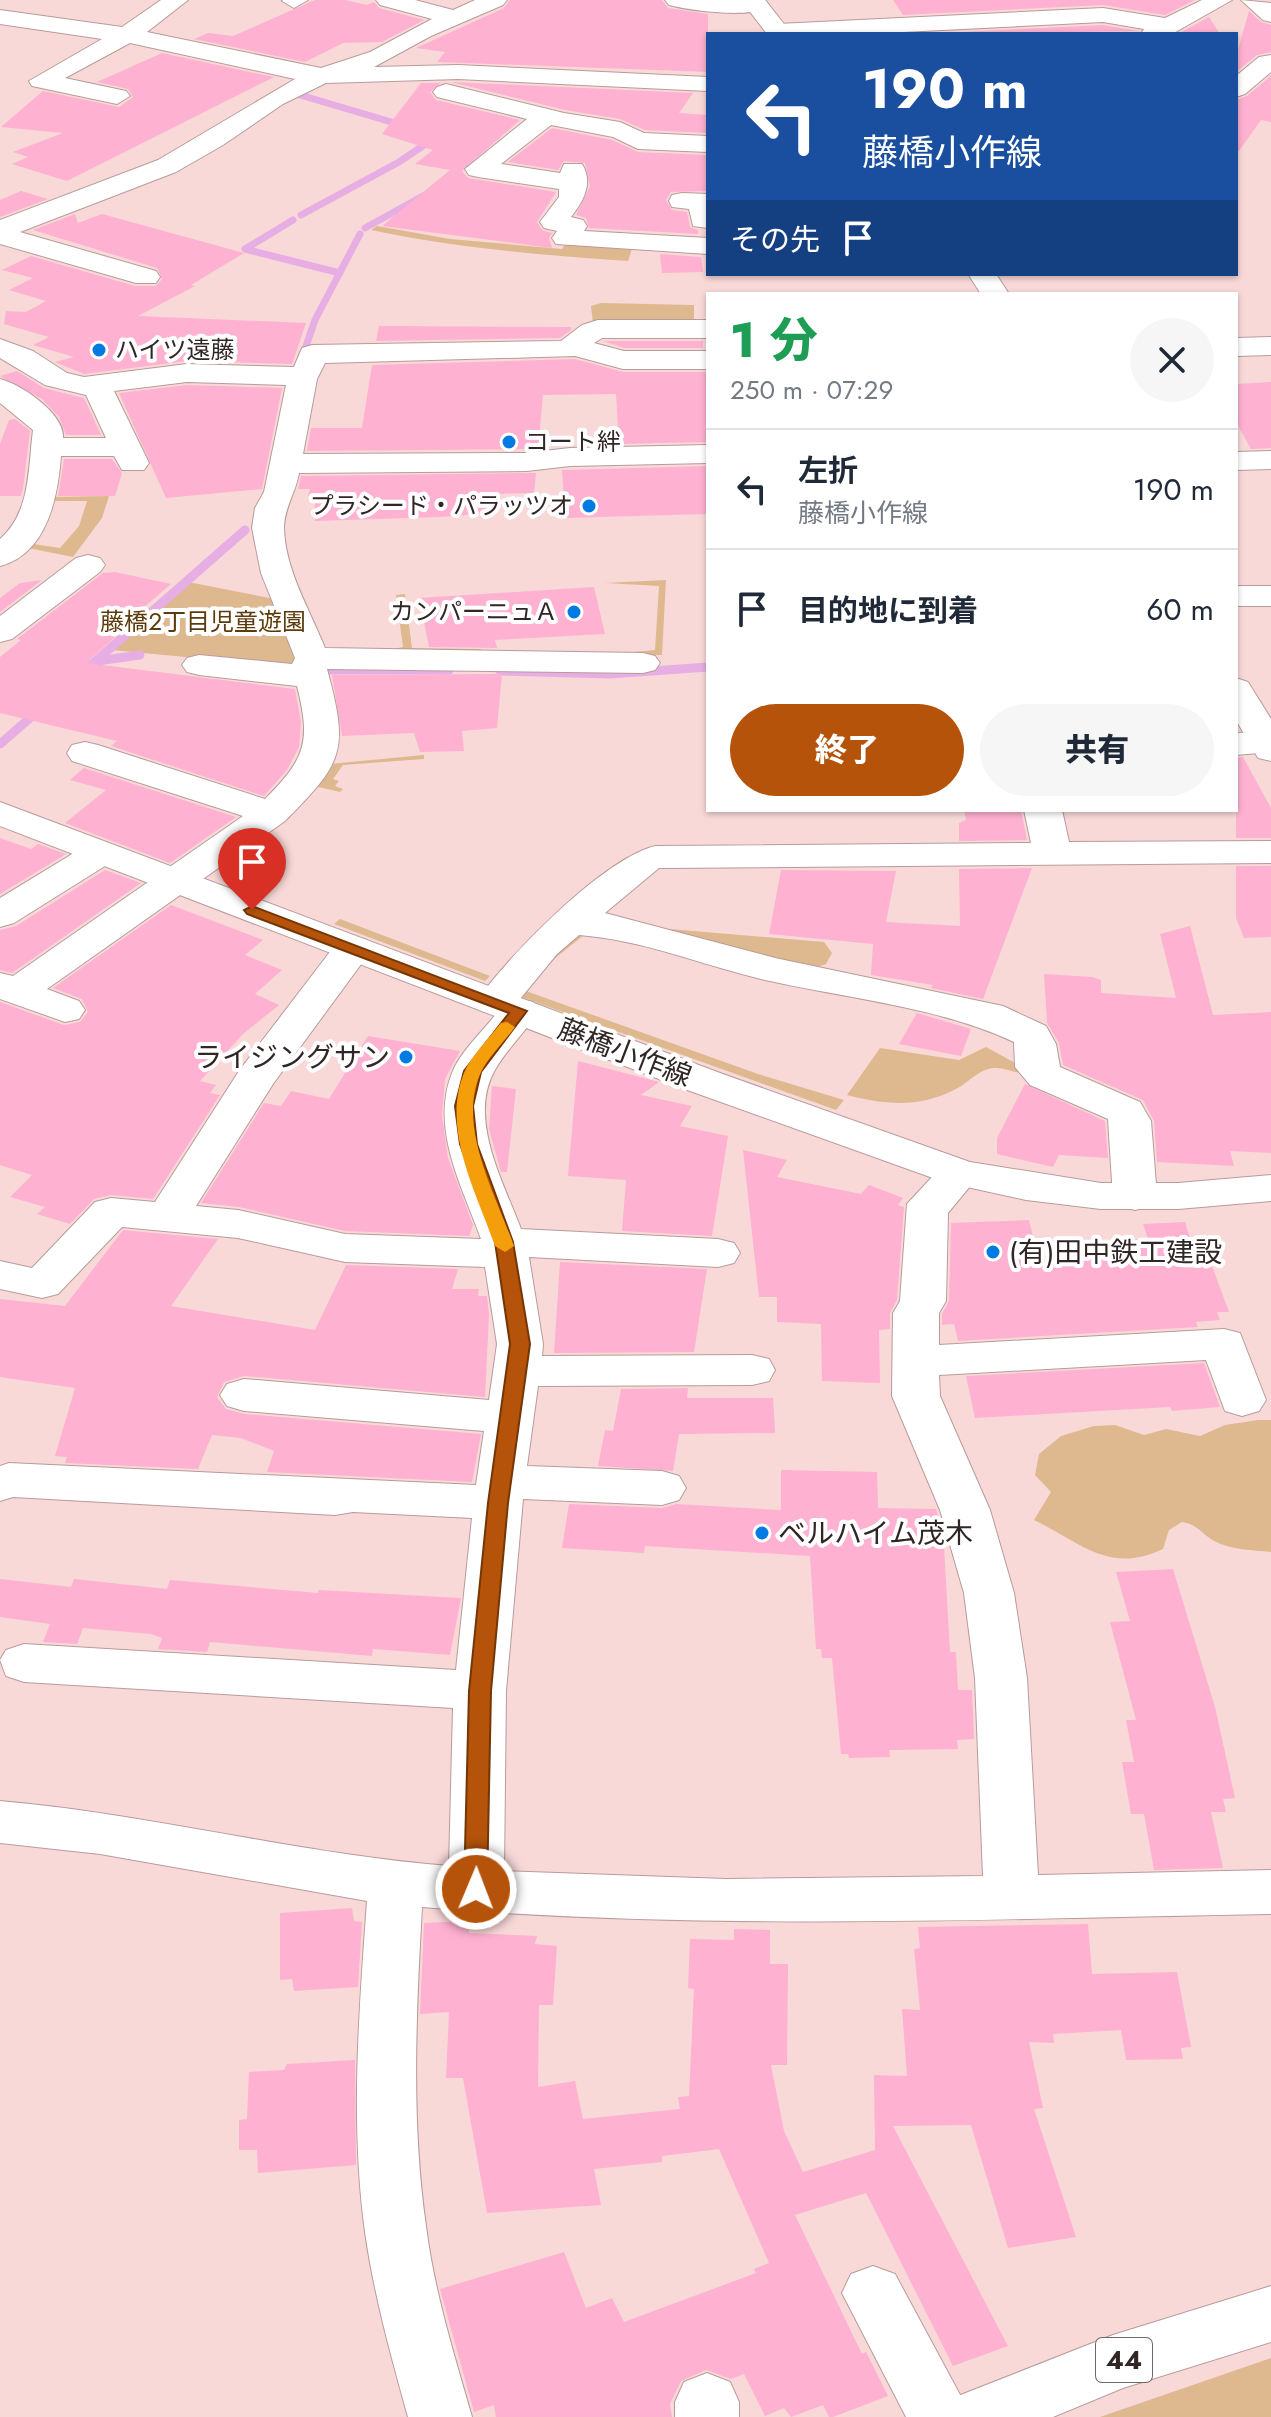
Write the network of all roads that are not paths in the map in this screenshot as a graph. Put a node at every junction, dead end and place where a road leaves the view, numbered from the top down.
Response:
1 (176, 0) edge
2 (388, 0) edge
3 (495, 0) edge
4 (677, 0) edge
5 (1220, 0) edge
6 (1253, 0) edge
7 (755, 2) edge
8 (1271, 15) edge
9 (0, 17) edge
10 (453, 17) junction
11 (983, 28) edge
12 (1160, 30) edge
13 (778, 32) edge
14 (820, 32) edge
15 (127, 35) junction
16 (1238, 60) edge
17 (1269, 62) edge
18 (330, 75) junction
19 (363, 75) junction
20 (706, 84) edge
21 (1238, 87) edge
22 (71, 109) dead end
23 (546, 117) junction
24 (706, 144) edge
25 (682, 201) dead end
26 (0, 208) edge
27 (31, 216) junction
28 (0, 233) edge
29 (701, 233) edge
30 (114, 293) dead end
31 (706, 329) edge
32 (197, 344) dead end
33 (1271, 346) edge
34 (575, 347) junction
35 (1238, 347) edge
36 (0, 348) edge
37 (706, 360) edge
38 (187, 373) junction
39 (303, 376) junction
40 (96, 385) junction
41 (0, 388) edge
42 (46, 447) junction
43 (706, 454) edge
44 (1271, 460) edge
45 (1238, 461) edge
46 (287, 464) junction
47 (0, 556) edge
48 (88, 565) dead end
49 (1238, 596) edge
50 (1271, 596) edge
51 (0, 632) edge
52 (643, 663) dead end
53 (312, 667) junction
54 (209, 674) dead end
55 (1238, 695) edge
56 (1258, 745) edge
57 (85, 753) dead end
58 (1043, 812) edge
59 (0, 813) edge
60 (272, 813) junction
61 (1271, 852) edge
62 (100, 853) junction
63 (1053, 856) junction
64 (176, 882) junction
65 (0, 915) edge
66 (570, 922) junction
67 (353, 948) junction
68 (8, 988) edge
69 (508, 1006) junction
70 (65, 1010) dead end
71 (959, 1173) junction
72 (1271, 1188) edge
73 (1135, 1197) junction
74 (168, 1216) junction
75 (505, 1248) junction
76 (718, 1253) dead end
77 (0, 1275) edge
78 (916, 1337) junction
79 (752, 1370) dead end
80 (516, 1371) junction
81 (244, 1395) dead end
82 (1242, 1400) dead end
83 (508, 1417) junction
84 (0, 1484) edge
85 (662, 1488) dead end
86 (500, 1492) junction
87 (24, 1663) dead end
88 (480, 1691) junction
89 (0, 1822) edge
90 (396, 1883) junction
91 (476, 1889) junction
92 (1271, 1892) edge
93 (1014, 1898) junction
94 (873, 2293) dead end
95 (1271, 2314) edge
96 (998, 2414) edge
97 (440, 2417) edge
98 (940, 2417) edge

1 - 15 street
2 - 10 street
3 - 10 street
4 - 7 street
5 - 12 street
6 - 8 street
7 - 13 street
9 - 15 street
10 - 18 street
11 - 12 street
11 - 14 street
15 - 18 street
15 - 22 street
16 - 17 street
17 - 21 street
18 - 19 street
18 - 27 street
19 - 20 street
19 - 23 street
23 - 24 street
23 - 29 street
25 - 29 street
26 - 27 street
27 - 28 street
28 - 30 street
31 - 34 street
32 - 38 street
33 - 35 street
34 - 37 street
34 - 39 street
36 - 40 street
38 - 39 street
38 - 40 street
39 - 46 street
40 - 42 street
41 - 42 street
42 - 47 street
43 - 46 street
44 - 45 street
46 - 53 street
48 - 51 street
49 - 50 street
52 - 53 street
53 - 54 street
53 - 60 street
55 - 56 street
57 - 60 street
58 - 63 street
59 - 62 street, 藤橋小作線
60 - 64 street
61 - 63 street
62 - 64 street, 藤橋小作線
62 - 65 street
63 - 66 street
64 - 67 street, 藤橋小作線
64 - 68 street
66 - 69 street
66 - 73 street
67 - 69 street, 藤橋小作線
67 - 74 street
68 - 70 street
69 - 71 street, 藤橋小作線
69 - 75 street
71 - 73 street, 藤橋小作線
71 - 78 street
72 - 73 street, 藤橋小作線
74 - 75 street
74 - 77 street
75 - 76 street
75 - 80 street
78 - 82 street
78 - 93 street
79 - 80 street
80 - 83 street
81 - 83 street
83 - 86 street
84 - 86 street
85 - 86 street
86 - 88 street
87 - 88 street
88 - 91 street
89 - 90 street
90 - 91 street
90 - 97 street
91 - 93 street
92 - 93 street
94 - 98 street
95 - 96 street, 44

